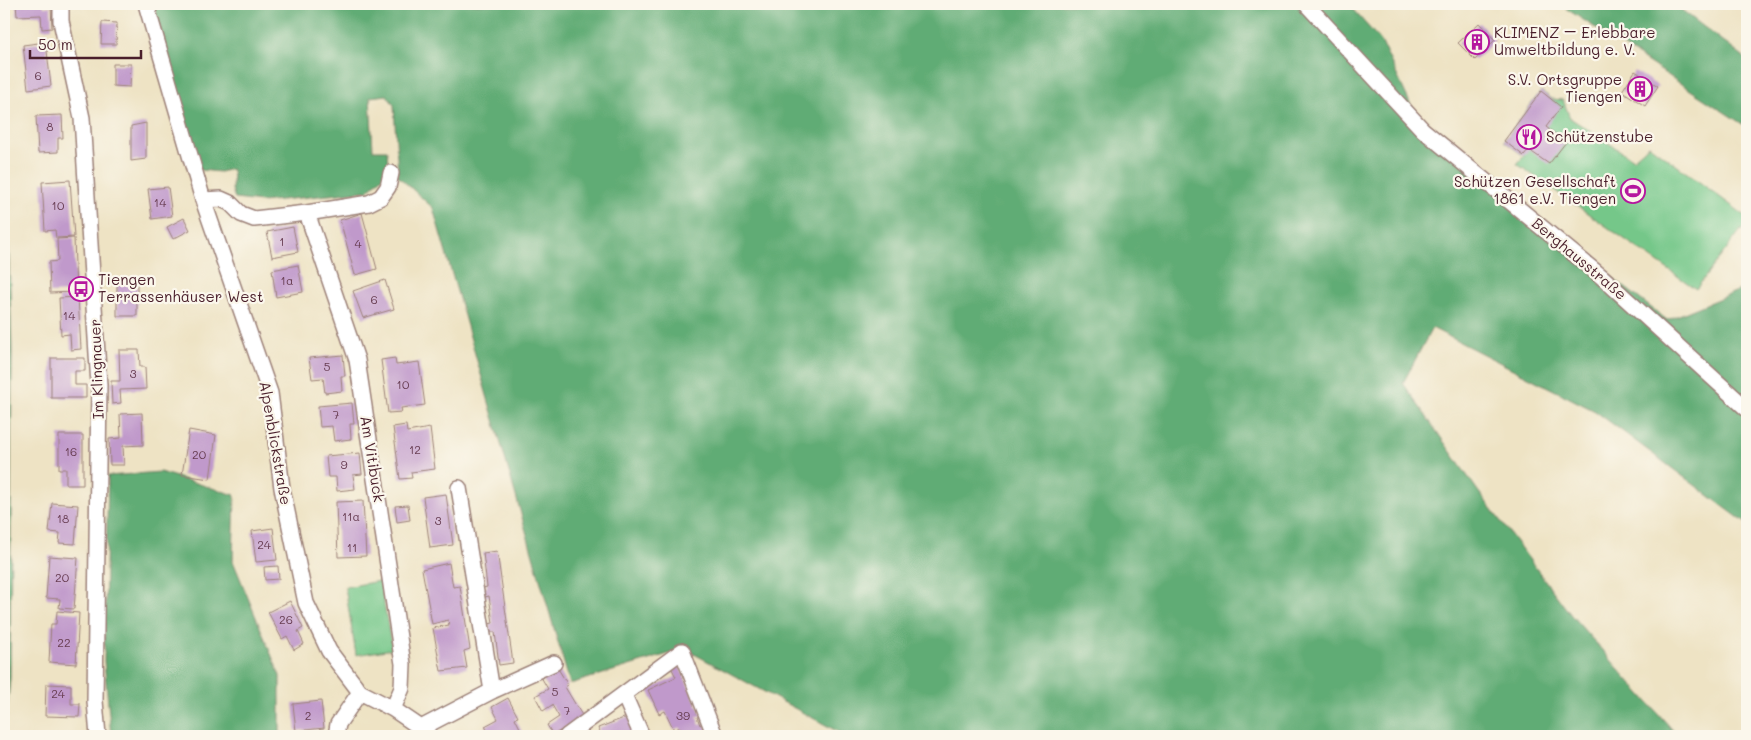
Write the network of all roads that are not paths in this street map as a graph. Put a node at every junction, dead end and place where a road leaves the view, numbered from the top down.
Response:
1 (61, 4) edge
2 (146, 4) edge
3 (1306, 4) edge
4 (391, 173) dead end
5 (204, 200) junction
6 (307, 213) junction
7 (1747, 409) edge
8 (460, 488) dead end
9 (554, 663) dead end
10 (492, 690) junction
11 (360, 692) junction
12 (624, 695) junction
13 (393, 710) junction
14 (425, 732) edge
15 (98, 736) edge
16 (336, 736) edge
17 (567, 736) edge
18 (642, 736) edge
19 (715, 736) edge

1 - 15 street, Im Klingnauer
2 - 5 street, Alpenblickstraße
3 - 7 street, Berghausstraße
4 - 6 street
5 - 6 street
5 - 11 street, Alpenblickstraße
6 - 13 street, Am Vitibuck
8 - 10 street
9 - 10 street, Alpenblickstraße
10 - 14 street, Alpenblickstraße
11 - 13 street, Alpenblickstraße
11 - 16 street
12 - 17 street
12 - 18 street
12 - 19 street
13 - 14 street, Alpenblickstraße

